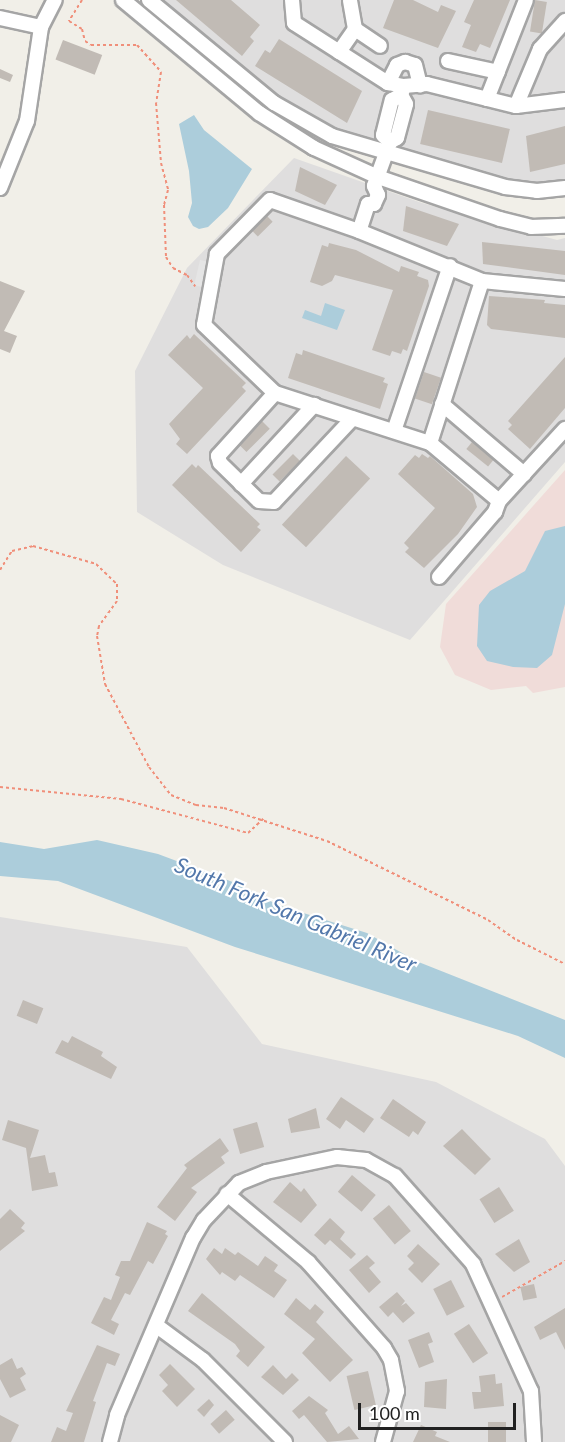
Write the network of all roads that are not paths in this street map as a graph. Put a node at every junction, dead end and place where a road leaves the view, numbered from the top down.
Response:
1 (55, 0) edge
2 (123, 0) edge
3 (149, 0) edge
4 (292, 0) edge
5 (350, 0) edge
6 (526, 0) edge
7 (0, 18) edge
8 (565, 21) edge
9 (41, 27) junction
10 (355, 29) junction
11 (380, 46) dead end
12 (339, 52) junction
13 (448, 61) dead end
14 (498, 72) junction
15 (388, 84) junction
16 (420, 85) junction
17 (402, 91) junction
18 (487, 99) junction
19 (565, 100) edge
20 (516, 106) junction
21 (388, 148) junction
22 (376, 182) junction
23 (0, 188) edge
24 (565, 188) edge
25 (565, 226) edge
26 (359, 231) junction
27 (450, 266) junction
28 (482, 281) junction
29 (565, 289) edge
30 (275, 393) junction
31 (442, 404) junction
32 (314, 405) junction
33 (353, 418) junction
34 (565, 429) edge
35 (394, 431) junction
36 (430, 443) junction
37 (524, 474) junction
38 (241, 484) junction
39 (499, 501) junction
40 (439, 577) dead end
41 (228, 1193) junction
42 (157, 1326) junction
43 (110, 1442) edge
44 (285, 1442) edge
45 (383, 1442) edge
46 (534, 1442) edge

1 - 9 street
2 - 22 street
3 - 21 street
4 - 12 street
5 - 10 street
6 - 14 street
7 - 9 street
8 - 20 street
9 - 23 street
10 - 11 street
10 - 12 street
12 - 15 street
13 - 14 street
14 - 18 street
15 - 16 street
15 - 17 street
16 - 17 street
16 - 18 street
17 - 21 street
18 - 20 street
19 - 20 street
21 - 22 street
21 - 24 street
22 - 25 street
22 - 26 street
26 - 27 street
26 - 30 street
27 - 28 street
27 - 35 street
28 - 29 street
28 - 31 street
30 - 32 street
30 - 38 street
31 - 36 street
31 - 37 street
32 - 33 street
32 - 38 street
33 - 35 street
33 - 38 street
34 - 37 street
35 - 36 street
36 - 39 street
37 - 39 street
39 - 40 street
41 - 42 street
41 - 45 street
41 - 46 street
42 - 43 street
42 - 44 street

